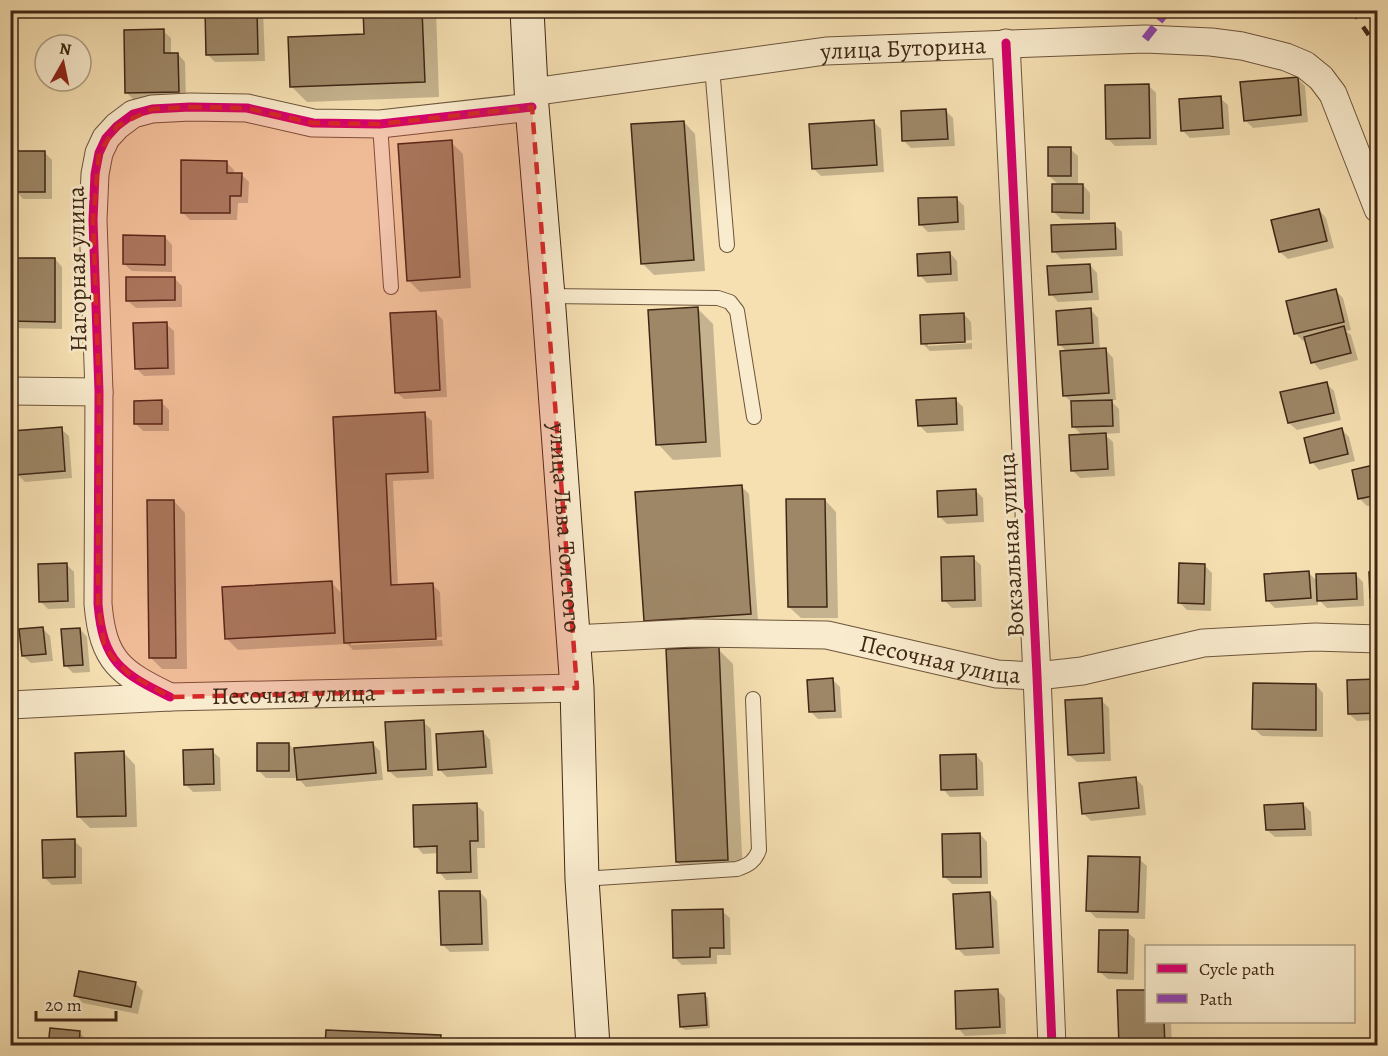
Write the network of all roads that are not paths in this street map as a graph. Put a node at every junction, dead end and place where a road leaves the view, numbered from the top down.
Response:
1 (527, 10) edge
2 (1006, 43) junction
3 (712, 67) junction
4 (532, 100) junction
5 (380, 124) junction
6 (1377, 209) edge
7 (727, 245) dead end
8 (391, 287) dead end
9 (548, 296) junction
10 (10, 391) edge
11 (99, 392) junction
12 (754, 417) dead end
13 (573, 639) junction
14 (1377, 639) edge
15 (1037, 676) junction
16 (577, 688) junction
17 (170, 698) junction
18 (753, 699) dead end
19 (10, 705) edge
20 (582, 879) junction
21 (593, 1046) edge
22 (1052, 1046) edge

1 - 4 main road, улица Льва Толстого
2 - 3 street, улица Буторина
2 - 6 street, улица Буторина
2 - 15 street, Вокзальная улица
3 - 4 street, улица Буторина
3 - 7 lane
4 - 5 street, Нагорная улица
4 - 9 main road, улица Льва Толстого
5 - 8 lane
5 - 11 street, Нагорная улица
9 - 12 lane
9 - 13 main road, улица Льва Толстого
10 - 11 street
11 - 17 street, Нагорная улица
13 - 15 street, Песочная улица
13 - 16 main road, улица Льва Толстого
14 - 15 street, Песочная улица
15 - 22 street, Вокзальная улица
16 - 17 street, Песочная улица
16 - 20 main road, улица Льва Толстого
17 - 19 street, Песочная улица
18 - 20 lane
20 - 21 main road, улица Льва Толстого

